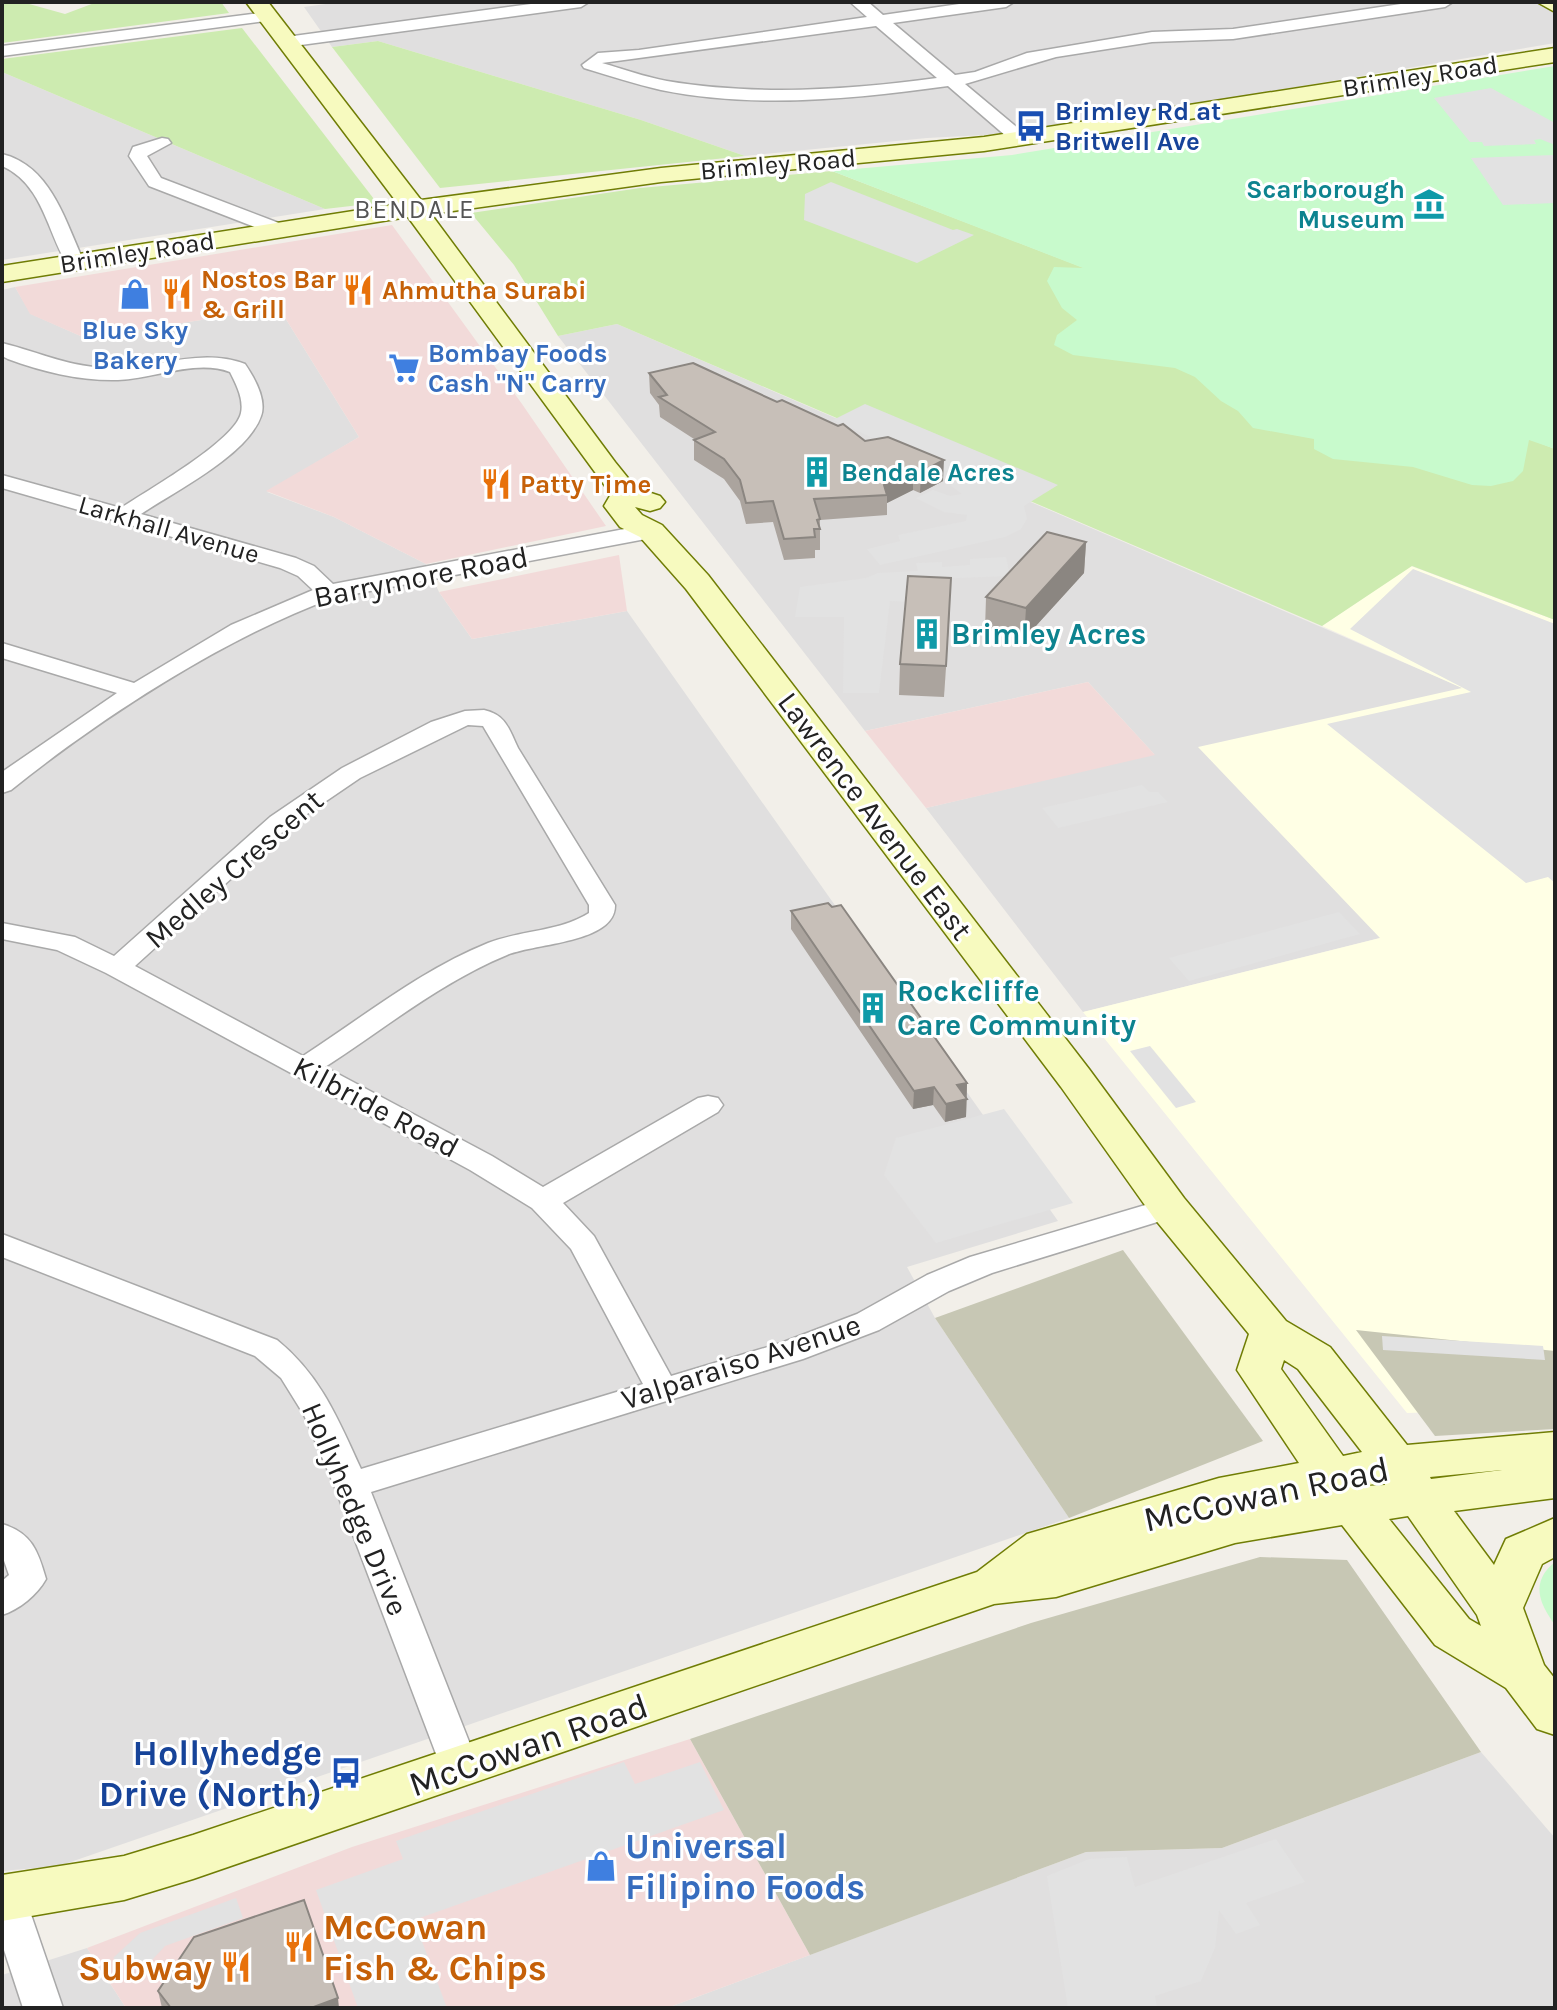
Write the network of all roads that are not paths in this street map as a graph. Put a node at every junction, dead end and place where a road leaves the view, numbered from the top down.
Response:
1 (581, 2) edge
2 (858, 2) edge
3 (1006, 2) edge
4 (1445, 2) edge
5 (1548, 2) edge
6 (1555, 6) edge
7 (262, 9) edge
8 (877, 20) junction
9 (286, 42) junction
10 (2, 51) edge
11 (648, 53) junction
12 (1555, 55) edge
13 (636, 77) junction
14 (952, 81) junction
15 (1020, 139) junction
16 (162, 143) dead end
17 (2, 159) edge
18 (414, 208) junction
19 (277, 229) junction
20 (75, 262) junction
21 (2, 274) edge
22 (2, 349) edge
23 (2, 481) edge
24 (125, 515) junction
25 (651, 531) junction
26 (328, 592) junction
27 (2, 650) edge
28 (136, 691) junction
29 (2, 785) edge
30 (2, 931) edge
31 (116, 967) junction
32 (302, 1069) junction
33 (708, 1105) dead end
34 (543, 1201) junction
35 (1169, 1208) junction
36 (2, 1245) edge
37 (1271, 1332) junction
38 (662, 1389) junction
39 (1555, 1449) edge
40 (1408, 1480) junction
41 (1555, 1481) edge
42 (351, 1485) junction
43 (1342, 1490) junction
44 (1555, 1536) edge
45 (2, 1537) edge
46 (2, 1601) edge
47 (1499, 1608) junction
48 (1523, 1674) junction
49 (1555, 1715) edge
50 (460, 1767) junction
51 (4, 1897) edge
52 (43, 2008) edge

1 - 9 street
2 - 8 street
3 - 8 street
4 - 14 street
5 - 6 main road
7 - 9 main road, Lawrence Avenue East
7 - 10 street
8 - 11 street
8 - 14 street
9 - 18 main road, Lawrence Avenue East
11 - 13 street
11 - 13 street
12 - 15 main road, Brimley Road
13 - 14 street
14 - 15 street
15 - 18 main road, Brimley Road
16 - 19 street
17 - 20 street
18 - 19 main road, Brimley Road
18 - 25 main road, Lawrence Avenue East
19 - 20 main road, Brimley Road
20 - 21 main road, Brimley Road
22 - 24 street
23 - 24 street, Larkhall Avenue
24 - 26 street, Larkhall Avenue
25 - 26 street, Barrymore Road
25 - 35 main road, Lawrence Avenue East
26 - 28 street, Barrymore Road
27 - 28 street
28 - 29 street, Barrymore Road
30 - 31 street, Kilbride Road
31 - 32 street, Kilbride Road
31 - 32 street, Medley Crescent
32 - 34 street, Kilbride Road
33 - 34 street
34 - 38 street, Kilbride Road
35 - 37 main road, Lawrence Avenue East
35 - 38 street, Valparaiso Avenue
36 - 42 street, Hollyhedge Drive
37 - 40 main road, Lawrence Avenue East
37 - 43 main road, Lawrence Avenue East
38 - 42 street, Valparaiso Avenue
39 - 40 main road, McCowan Road
40 - 41 main road, McCowan Road
40 - 43 main road, McCowan Road
40 - 47 main road, Lawrence Avenue East
42 - 50 street, Hollyhedge Drive
43 - 48 main road, Lawrence Avenue East
43 - 50 main road, McCowan Road
44 - 47 main road
45 - 46 street
47 - 48 main road, Lawrence Avenue East
48 - 49 main road, Lawrence Avenue East
50 - 51 main road, McCowan Road
51 - 52 street

